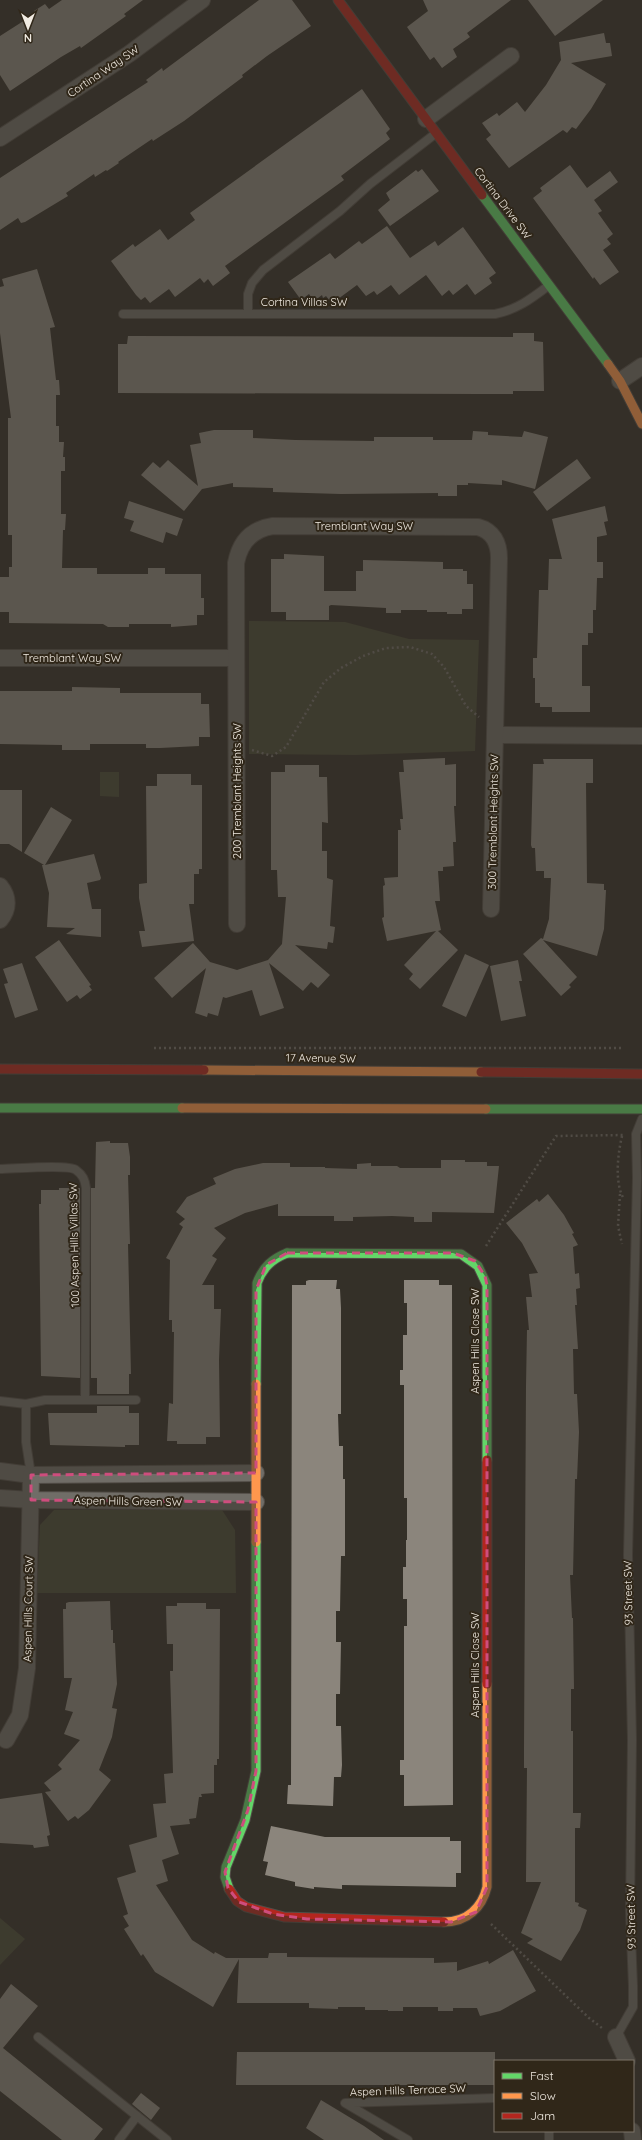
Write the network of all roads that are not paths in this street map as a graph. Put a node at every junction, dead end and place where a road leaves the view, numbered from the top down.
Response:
1 (202, 0) edge
2 (338, 0) edge
3 (511, 56) dead end
4 (426, 119) junction
5 (436, 133) junction
6 (0, 138) edge
7 (549, 285) junction
8 (248, 313) junction
9 (123, 314) dead end
10 (642, 366) edge
11 (620, 381) junction
12 (642, 424) edge
13 (0, 658) edge
14 (236, 658) junction
15 (495, 735) junction
16 (642, 736) edge
17 (0, 886) edge
18 (491, 909) dead end
19 (0, 920) edge
20 (237, 924) dead end
21 (0, 1069) edge
22 (642, 1074) edge
23 (0, 1108) edge
24 (642, 1109) edge
25 (642, 1119) edge
26 (0, 1169) edge
27 (634, 1287) junction
28 (642, 1291) edge
29 (85, 1400) junction
30 (136, 1400) dead end
31 (0, 1401) edge
32 (26, 1404) junction
33 (0, 1471) edge
34 (256, 1473) junction
35 (31, 1475) junction
36 (0, 1498) edge
37 (31, 1500) junction
38 (256, 1502) junction
39 (6, 1740) dead end
40 (38, 2036) dead end
41 (616, 2037) joint
42 (627, 2060) edge
43 (494, 2098) edge
44 (137, 2116) junction
45 (119, 2140) edge
46 (168, 2140) edge
47 (408, 2140) edge

1 - 6 street, Cortina Way SW
2 - 4 street, Cortina Drive SW
3 - 4 street
4 - 5 street, Cortina Drive SW
5 - 7 street, Cortina Drive SW
5 - 8 lane, Cortina Villas SW
7 - 8 lane, Cortina Villas SW
7 - 11 street, Cortina Drive SW
8 - 9 lane
10 - 11 street
11 - 12 street, Cortina Drive SW
13 - 14 street, Tremblant Way SW
14 - 15 street, Tremblant Way SW
14 - 20 street, 200 Tremblant Heights SW
15 - 16 street
15 - 18 street, 300 Tremblant Heights SW
17 - 19 street
21 - 22 street, 17 Avenue SW
23 - 24 street
25 - 27 lane, 93 Street SW
26 - 29 lane, 100 Aspen Hills Villas SW
27 - 28 lane
27 - 41 lane, 93 Street SW
29 - 30 lane
29 - 32 lane
31 - 32 lane
32 - 35 lane
33 - 35 street
34 - 35 street
34 - 38 street
34 - 38 street, Aspen Hills Close SW
35 - 37 street, Aspen Hills Court SW
36 - 37 street, Aspen Hills Green SW
37 - 38 street, Aspen Hills Green SW
37 - 39 street, Aspen Hills Court SW
40 - 44 lane
41 - 42 street
43 - 47 lane, Aspen Hills Terrace SW
44 - 45 lane
44 - 46 lane

